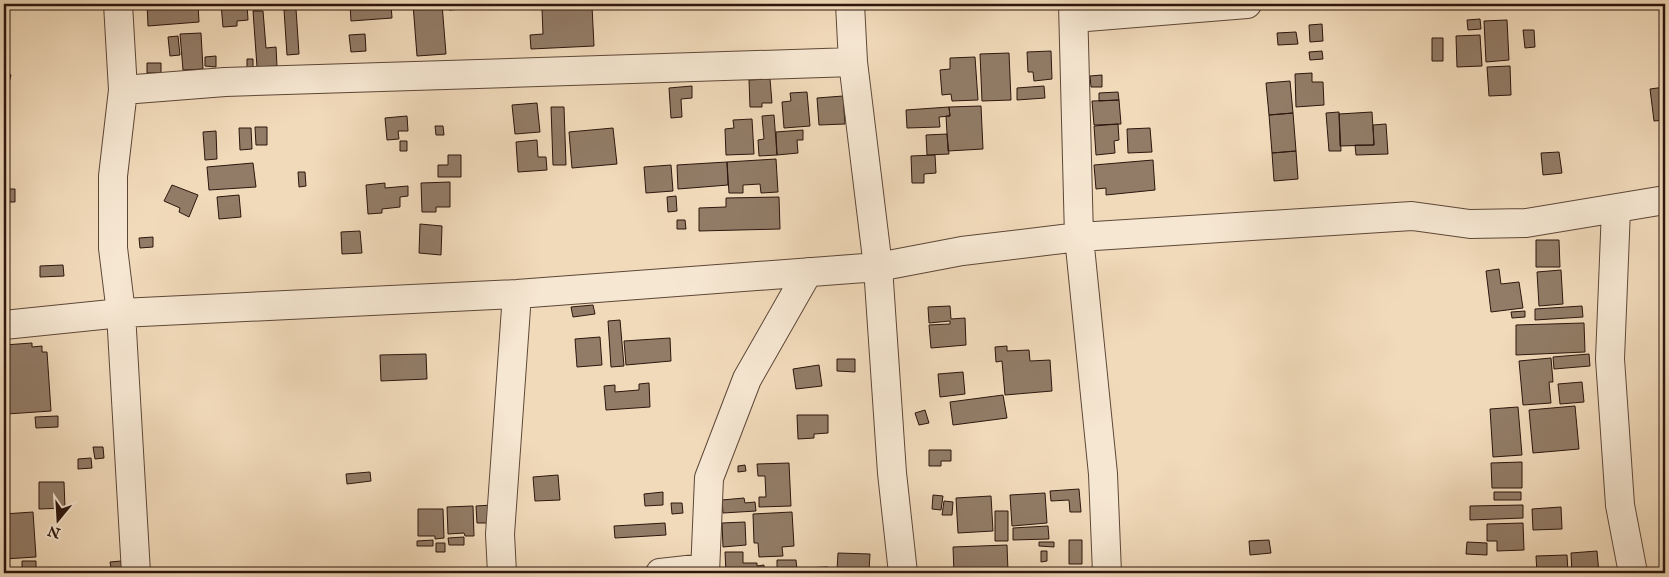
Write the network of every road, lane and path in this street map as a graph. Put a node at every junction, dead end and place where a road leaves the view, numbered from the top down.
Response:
1 (118, 4) edge
2 (850, 4) edge
3 (1247, 4) edge
4 (1074, 11) edge
5 (852, 62) junction
6 (123, 90) junction
7 (1665, 200) edge
8 (1616, 209) junction
9 (1079, 237) junction
10 (878, 267) junction
11 (808, 272) junction
12 (517, 294) junction
13 (121, 313) junction
14 (4, 326) edge
15 (705, 571) edge
16 (136, 573) edge
17 (502, 573) edge
18 (660, 573) edge
19 (903, 573) edge
20 (1107, 573) edge
21 (1633, 573) edge

1 - 6 street
2 - 5 street
3 - 4 street
4 - 9 street
5 - 6 street
5 - 10 street
6 - 13 street
7 - 8 street
8 - 9 street
8 - 21 street
9 - 10 street
9 - 20 street
10 - 11 street
10 - 19 street
11 - 12 street
11 - 15 street
12 - 13 street
12 - 17 street
13 - 14 street
13 - 16 street
15 - 18 street

